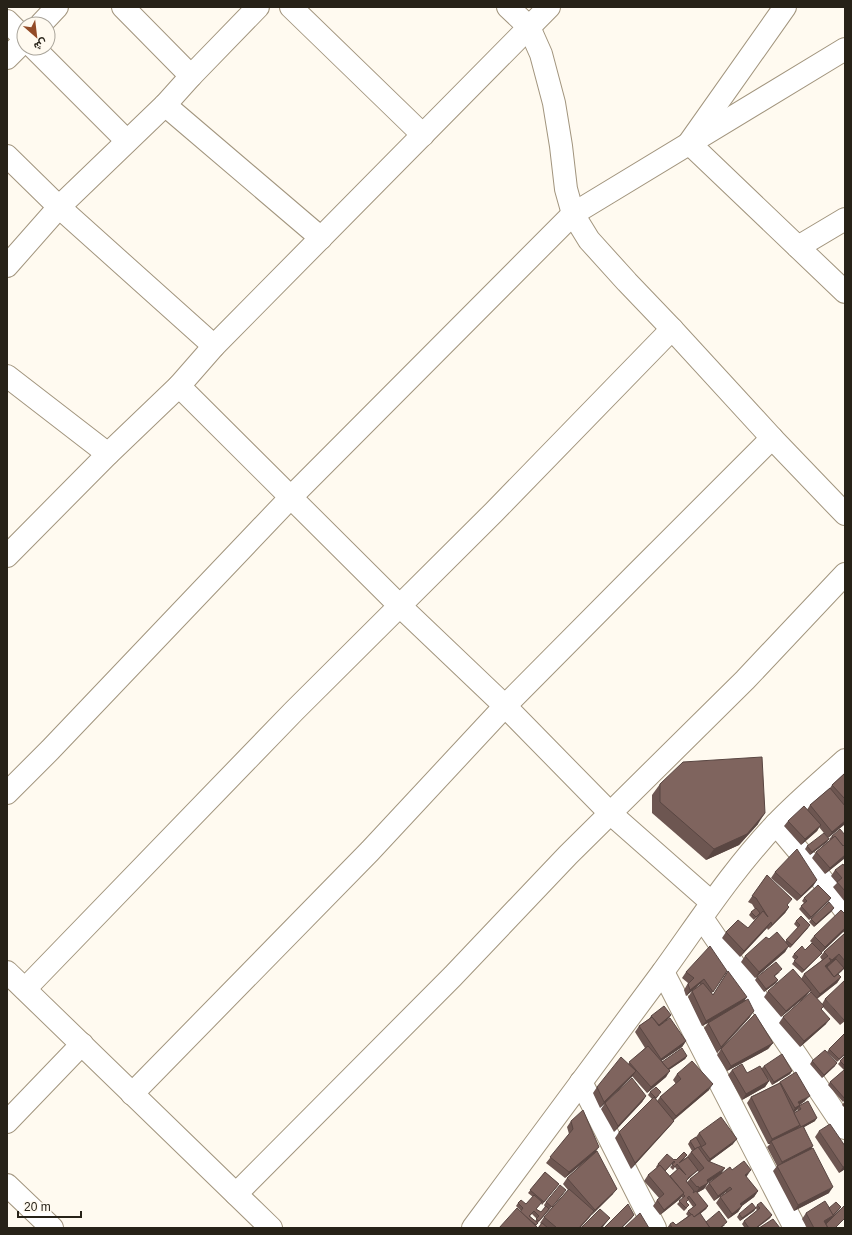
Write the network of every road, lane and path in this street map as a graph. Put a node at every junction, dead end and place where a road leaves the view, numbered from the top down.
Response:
1 (57, 7) edge
2 (123, 7) edge
3 (258, 7) edge
4 (291, 7) edge
5 (508, 7) edge
6 (550, 7) edge
7 (785, 7) edge
8 (49, 16) edge
9 (7, 21) edge
10 (529, 27) junction
11 (16, 30) edge
12 (845, 49) edge
13 (16, 50) edge
14 (42, 56) edge
15 (7, 58) edge
16 (192, 76) junction
17 (165, 105) junction
18 (423, 135) junction
19 (127, 141) junction
20 (689, 143) junction
21 (7, 156) edge
22 (59, 207) junction
23 (573, 214) junction
24 (845, 219) edge
25 (321, 238) junction
26 (798, 247) junction
27 (7, 266) edge
28 (845, 292) edge
29 (672, 329) junction
30 (214, 346) junction
31 (7, 376) edge
32 (179, 386) junction
33 (772, 438) junction
34 (108, 454) junction
35 (291, 497) junction
36 (841, 502) edge
37 (7, 556) edge
38 (845, 574) edge
39 (400, 606) junction
40 (505, 706) junction
41 (845, 760) edge
42 (7, 793) edge
43 (610, 813) junction
44 (776, 824) junction
45 (707, 910) junction
46 (845, 910) edge
47 (7, 972) edge
48 (662, 972) junction
49 (25, 990) junction
50 (82, 1044) junction
51 (581, 1082) junction
52 (132, 1094) junction
53 (7, 1122) edge
54 (845, 1128) edge
55 (7, 1185) edge
56 (236, 1194) junction
57 (52, 1228) edge
58 (271, 1228) edge
59 (473, 1228) edge
60 (655, 1228) edge
61 (795, 1228) edge

1 - 8 street
2 - 16 street
3 - 16 street
4 - 18 street
5 - 10 street
6 - 10 street
7 - 20 street
9 - 11 street
10 - 18 street
10 - 23 street
12 - 20 street
13 - 15 street
14 - 19 street
16 - 17 street
17 - 19 street
17 - 25 street
18 - 25 street
19 - 22 street
20 - 23 street
20 - 26 street
21 - 22 street
22 - 27 street
22 - 30 street
23 - 29 street
23 - 35 street
24 - 26 street
25 - 30 street
26 - 28 street
29 - 33 street
29 - 39 street
30 - 32 street
31 - 34 street
32 - 34 street
32 - 35 street
33 - 36 street
33 - 40 street
34 - 37 street
35 - 39 street
35 - 42 street
38 - 43 street
39 - 40 street
39 - 49 street
40 - 43 street
40 - 52 street
41 - 44 street
43 - 45 street
43 - 56 street
44 - 45 street
44 - 46 street
45 - 48 street
45 - 54 street
47 - 49 street
48 - 51 street
48 - 61 street
49 - 50 street
50 - 52 street
50 - 53 street
51 - 59 street
51 - 60 street
52 - 56 street
55 - 57 street
56 - 58 street

